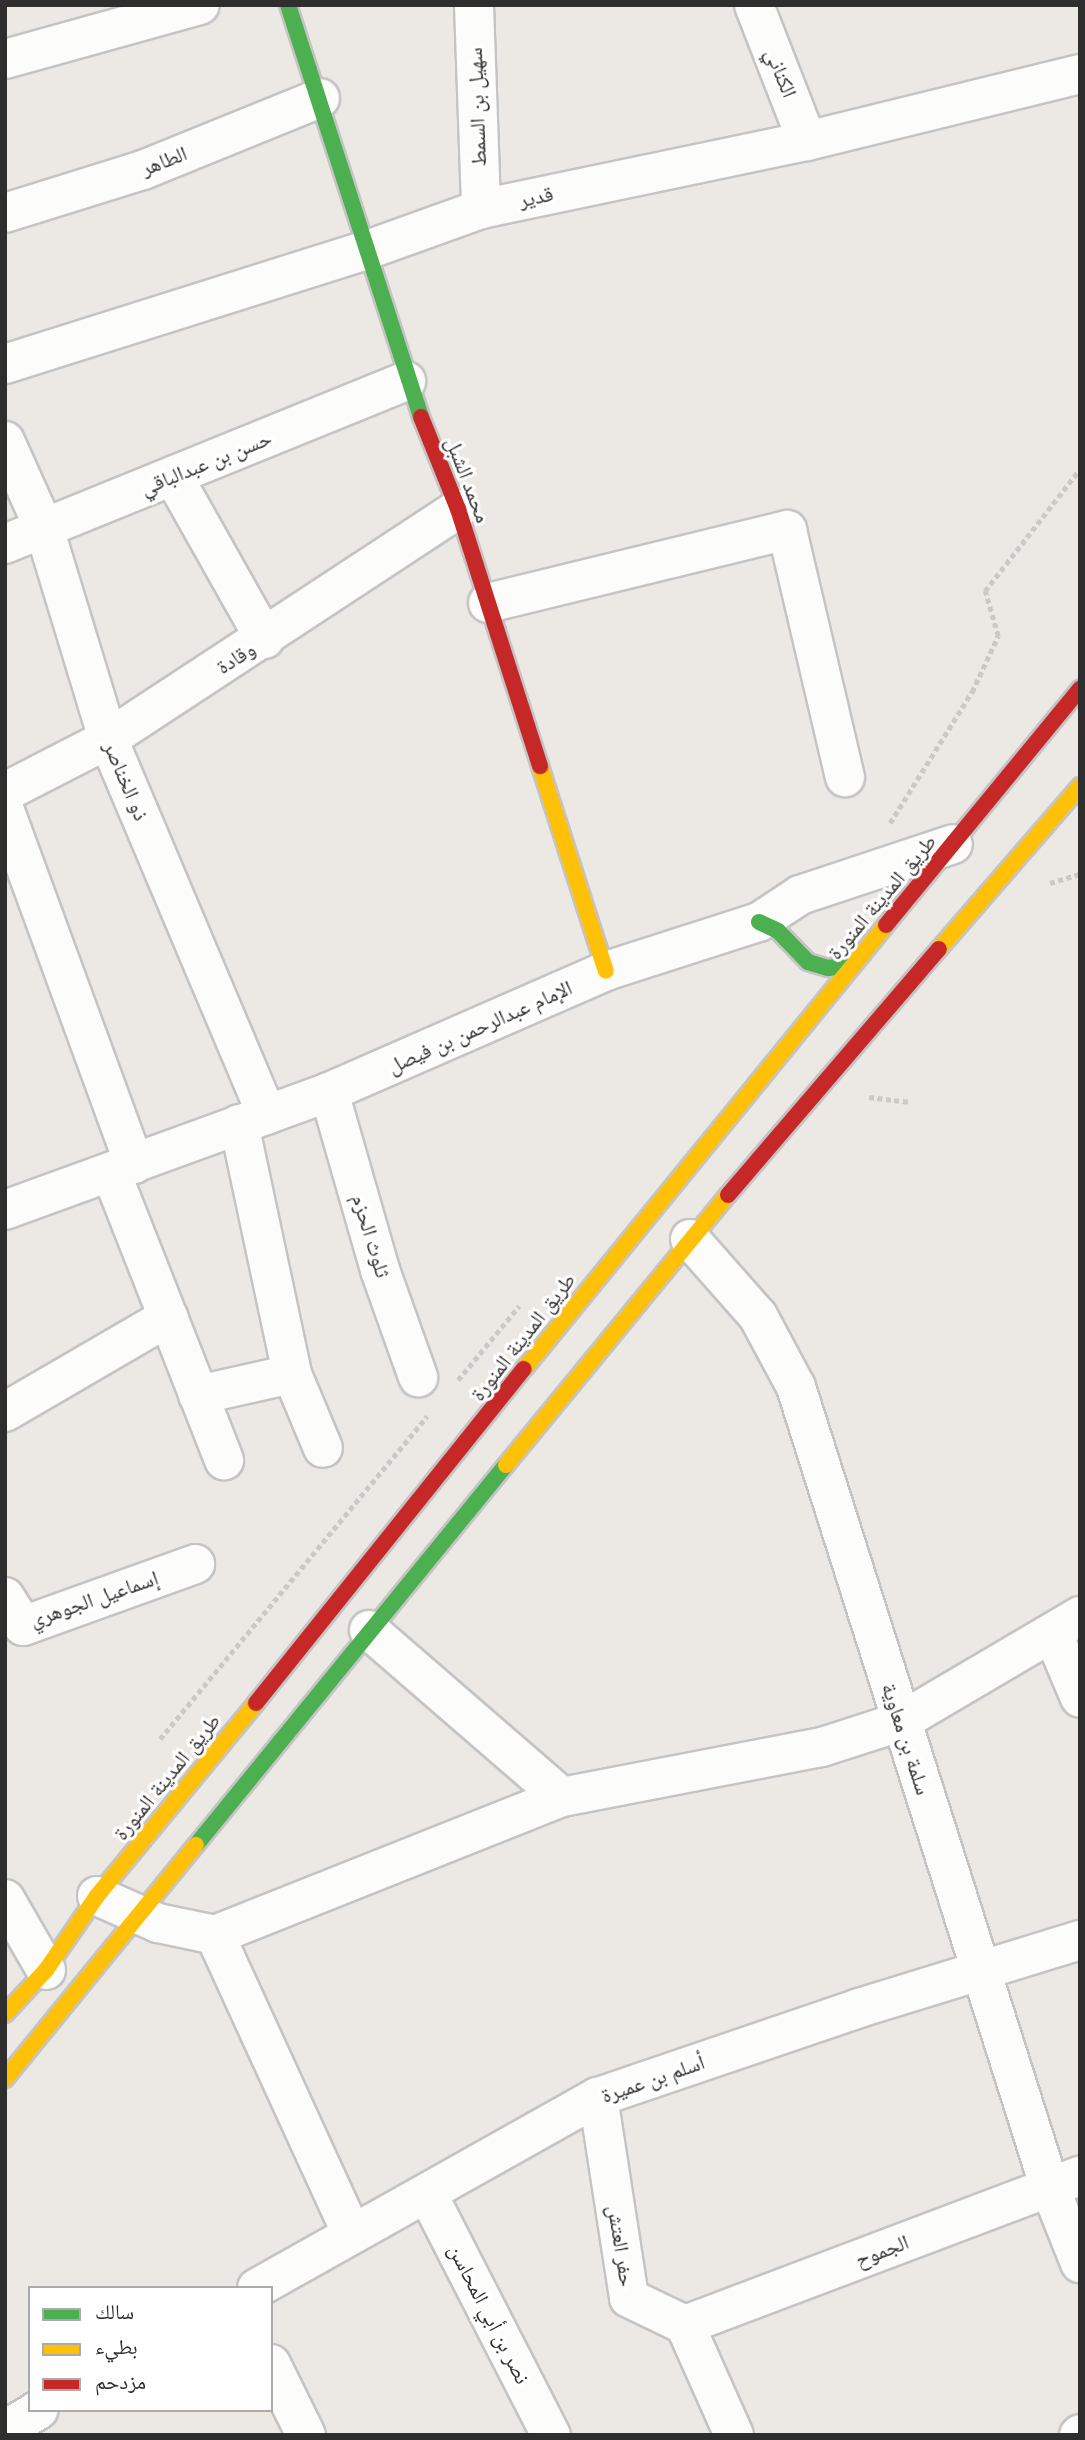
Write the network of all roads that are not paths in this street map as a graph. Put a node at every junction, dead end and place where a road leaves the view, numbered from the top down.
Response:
1 (200, 5) edge
2 (288, 5) edge
3 (474, 5) edge
4 (754, 5) edge
5 (5, 58) edge
6 (1080, 75) edge
7 (320, 98) junction
8 (807, 141) junction
9 (481, 209) junction
10 (5, 212) edge
11 (370, 249) junction
12 (5, 365) edge
13 (406, 381) junction
14 (5, 441) edge
15 (173, 476) junction
16 (458, 509) junction
17 (44, 528) junction
18 (5, 544) edge
19 (488, 603) junction
20 (265, 639) junction
21 (1080, 689) edge
22 (108, 739) junction
23 (845, 777) dead end
24 (5, 792) edge
25 (1077, 795) edge
26 (5, 811) edge
27 (953, 844) junction
28 (759, 922) junction
29 (851, 965) junction
30 (606, 971) junction
31 (329, 1093) junction
32 (253, 1120) junction
33 (122, 1168) junction
34 (8, 1204) edge
35 (690, 1239) junction
36 (168, 1317) junction
37 (292, 1374) junction
38 (436, 1389) road end
39 (198, 1395) junction
40 (5, 1412) edge
41 (323, 1448) dead end
42 (473, 1454) junction
43 (224, 1460) dead end
44 (488, 1487) junction
45 (195, 1564) dead end
46 (5, 1597) edge
47 (1067, 1625) edge
48 (369, 1630) junction
49 (1080, 1698) edge
50 (900, 1722) junction
51 (562, 1797) junction
52 (97, 1896) junction
53 (5, 1899) edge
54 (139, 1911) junction
55 (215, 1935) junction
56 (1080, 1940) edge
57 (46, 1970) junction
58 (981, 1970) junction
59 (5, 2014) edge
60 (5, 2080) edge
61 (598, 2097) junction
62 (1065, 2182) edge
63 (427, 2193) junction
64 (352, 2234) junction
65 (1080, 2263) edge
66 (261, 2286) edge
67 (685, 2325) junction
68 (273, 2368) edge
69 (306, 2435) edge
70 (551, 2435) edge
71 (734, 2435) edge

1 - 5 street
2 - 7 main road, محمد الشبل
3 - 9 street, سهيل بن السمط
4 - 8 street, الكناني
6 - 8 street, قدير
7 - 10 street, الطاهر
7 - 11 main road, محمد الشبل
8 - 9 street, قدير
9 - 11 street, قدير
11 - 12 street, قدير
11 - 13 main road, محمد الشبل
13 - 15 street, حسن بن عبدالباقي
13 - 16 main road, محمد الشبل
14 - 17 street, ذو الخناصر
15 - 17 street, حسن بن عبدالباقي
15 - 20 street
16 - 19 main road, محمد الشبل
16 - 20 street, وقادة
17 - 18 street, حسن بن عبدالباقي
17 - 22 street, ذو الخناصر
19 - 23 street
19 - 30 main road, محمد الشبل
20 - 22 street, وقادة
21 - 27 main road, طريق المدينة المنورة
22 - 24 street, وقادة
22 - 32 street, ذو الخناصر
25 - 35 main road
26 - 33 street
27 - 28 street, الإمام عبدالرحمن بن فيصل
27 - 29 main road, طريق المدينة المنورة
28 - 29 main road
28 - 30 street, الإمام عبدالرحمن بن فيصل
29 - 42 main road, طريق المدينة المنورة
30 - 31 street, الإمام عبدالرحمن بن فيصل
31 - 32 street, الإمام عبدالرحمن بن فيصل
31 - 38 street, ثلوث الحزم
32 - 33 street, الإمام عبدالرحمن بن فيصل
32 - 37 street, ذو الخناصر
33 - 34 street, الإمام عبدالرحمن بن فيصل
33 - 36 street
35 - 44 main road
35 - 50 street, سلمة بن معاوية
36 - 39 street
36 - 40 street
37 - 39 street
37 - 41 street, ذو الخناصر
39 - 43 street
42 - 44 main road
42 - 52 main road, طريق المدينة المنورة
44 - 48 main road
45 - 46 street, إسماعيل الجوهري
47 - 49 street
47 - 50 street
48 - 51 street
48 - 54 main road
50 - 51 street
50 - 58 street, سلمة بن معاوية
51 - 55 street
52 - 54 street
52 - 57 main road, طريق المدينة المنورة
53 - 57 street
54 - 55 street
54 - 60 main road
55 - 64 street
56 - 58 street, أسلم بن عميرة
57 - 59 main road, طريق المدينة المنورة
58 - 61 street, أسلم بن عميرة
58 - 62 street, سلمة بن معاوية
61 - 63 street, أسلم بن عميرة
61 - 67 street, حفر العتش
62 - 65 street, سلمة بن معاوية
62 - 67 street, الجموح
63 - 64 street, أسلم بن عميرة
63 - 70 street, نصر بن أبي المحاسن
64 - 66 street, أسلم بن عميرة
67 - 71 street
68 - 69 street

